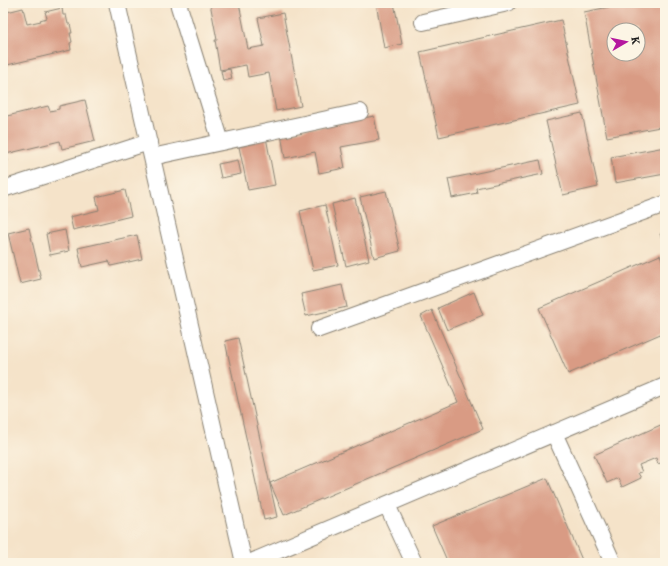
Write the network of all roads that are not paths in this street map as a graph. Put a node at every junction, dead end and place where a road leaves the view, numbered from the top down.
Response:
1 (117, 3) edge
2 (178, 3) edge
3 (508, 3) edge
4 (423, 22) dead end
5 (360, 112) dead end
6 (221, 142) junction
7 (150, 150) junction
8 (3, 189) edge
9 (665, 204) edge
10 (319, 329) dead end
11 (665, 386) edge
12 (554, 433) junction
13 (387, 505) junction
14 (244, 563) edge
15 (249, 563) edge
16 (414, 563) edge
17 (613, 563) edge

1 - 7 street
2 - 6 street
3 - 4 street
5 - 6 street
6 - 7 street
7 - 8 street
7 - 14 street
9 - 10 street
11 - 12 street
12 - 13 street
12 - 17 street
13 - 15 street
13 - 16 street

